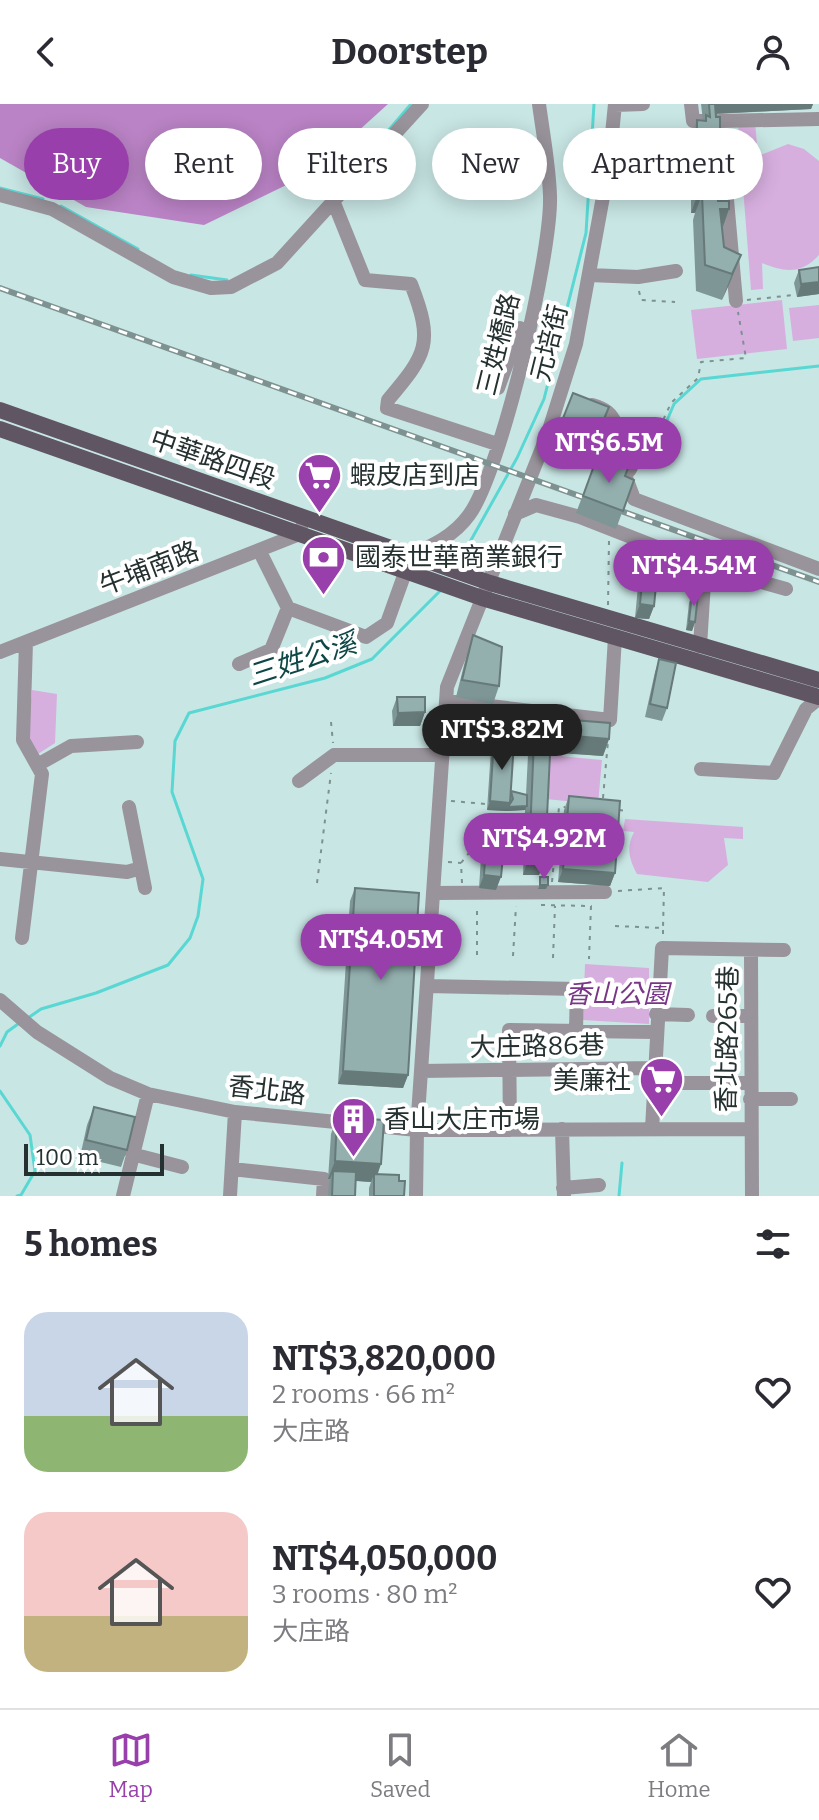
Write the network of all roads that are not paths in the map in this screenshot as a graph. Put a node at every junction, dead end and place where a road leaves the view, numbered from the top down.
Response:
1 (422, 104) edge
2 (539, 104) edge
3 (615, 104) edge
4 (643, 104) edge
5 (691, 104) edge
6 (819, 119) edge
7 (720, 121) junction
8 (0, 195) edge
9 (334, 203) junction
10 (676, 271) dead end
11 (589, 275) junction
12 (537, 286) junction
13 (736, 301) road end
14 (498, 388) dead end
15 (561, 394) junction
16 (0, 410) edge
17 (0, 429) edge
18 (497, 444) junction
19 (612, 449) junction
20 (625, 475) junction
21 (515, 514) junction
22 (306, 517) junction
23 (297, 535) junction
24 (259, 550) junction
25 (629, 562) dead end
26 (407, 563) junction
27 (705, 566) junction
28 (819, 569) edge
29 (786, 589) dead end
30 (486, 591) junction
31 (288, 608) junction
32 (615, 637) junction
33 (26, 642) junction
34 (700, 646) junction
35 (0, 652) edge
36 (239, 664) dead end
37 (819, 680) edge
38 (819, 698) edge
39 (446, 701) junction
40 (491, 707) junction
41 (490, 738) dead end
42 (137, 742) dead end
43 (442, 755) junction
44 (39, 764) junction
45 (701, 769) dead end
46 (299, 781) dead end
47 (129, 807) dead end
48 (0, 859) edge
49 (33, 862) junction
50 (141, 868) junction
51 (145, 888) dead end
52 (605, 892) road end
53 (433, 893) junction
54 (22, 938) dead end
55 (751, 950) junction
56 (784, 950) dead end
57 (427, 986) junction
58 (2, 1006) edge
59 (656, 1014) junction
60 (688, 1015) dead end
61 (713, 1016) dead end
62 (751, 1016) junction
63 (576, 1030) junction
64 (655, 1032) junction
65 (421, 1071) junction
66 (509, 1071) junction
67 (654, 1076) junction
68 (751, 1083) junction
69 (148, 1094) junction
70 (750, 1099) junction
71 (791, 1099) dead end
72 (235, 1112) junction
73 (562, 1129) junction
74 (652, 1129) junction
75 (750, 1129) junction
76 (417, 1130) junction
77 (510, 1130) junction
78 (132, 1154) junction
79 (182, 1167) dead end
80 (232, 1169) junction
81 (599, 1185) dead end
82 (564, 1192) edge
83 (123, 1196) edge
84 (230, 1196) edge
85 (323, 1196) edge
86 (416, 1196) edge
87 (752, 1196) edge

1 - 9 street
2 - 12 street, 三姓橋路
3 - 4 street
3 - 11 street, 元培街
5 - 7 street
6 - 7 street
7 - 13 street
8 - 9 street
9 - 18 street
10 - 11 street
11 - 15 street, 元培街
12 - 14 street
12 - 18 street, 三姓橋路
15 - 19 street
15 - 21 street, 元培街
16 - 22 main road, 中華路四段
17 - 23 main road, 中華路四段
18 - 26 street, 三姓橋路
19 - 20 street
19 - 20 street
20 - 28 street
21 - 27 street
21 - 30 street, 元培街
22 - 23 street
22 - 26 main road, 中華路四段
23 - 24 street, 牛埔南路
23 - 26 main road, 中華路四段
24 - 31 street
24 - 33 street, 牛埔南路
25 - 27 street
26 - 30 main road
26 - 31 street
27 - 29 street
27 - 34 street
30 - 32 main road
30 - 34 main road
30 - 39 street, 元培街
31 - 36 street
32 - 38 main road
32 - 40 street
33 - 35 street, 牛埔南路
33 - 44 street
34 - 37 main road
38 - 45 street
39 - 40 street
39 - 43 street, 元培街
40 - 41 street
42 - 44 street
43 - 46 street
43 - 53 street, 元培街
44 - 49 street
47 - 50 street
48 - 49 street
49 - 50 street
49 - 54 street
50 - 51 street
52 - 53 street
53 - 57 street, 元培街
55 - 56 street
55 - 59 street
55 - 62 street, 香北路265巷
57 - 63 street
57 - 65 street, 元培街
58 - 69 street, 香北路
59 - 60 street
59 - 64 street
61 - 62 street
62 - 68 street, 香北路265巷
63 - 64 street
63 - 66 street
64 - 67 street
65 - 66 street, 大庄路86巷
65 - 76 street, 元培街
66 - 67 street, 大庄路86巷
66 - 77 street
67 - 68 street, 大庄路86巷
67 - 74 street
68 - 70 street, 香北路265巷
69 - 72 street, 香北路
69 - 78 street
70 - 71 street
70 - 75 street, 香北路265巷
72 - 76 street, 香北路
72 - 80 street
73 - 74 street, 香北路
73 - 77 street, 香北路
73 - 82 street
74 - 75 street, 香北路
75 - 87 street, 香北路265巷
76 - 77 street, 香北路
76 - 86 street, 元培街
78 - 79 street
78 - 83 street
80 - 84 street
80 - 85 street
81 - 82 street

